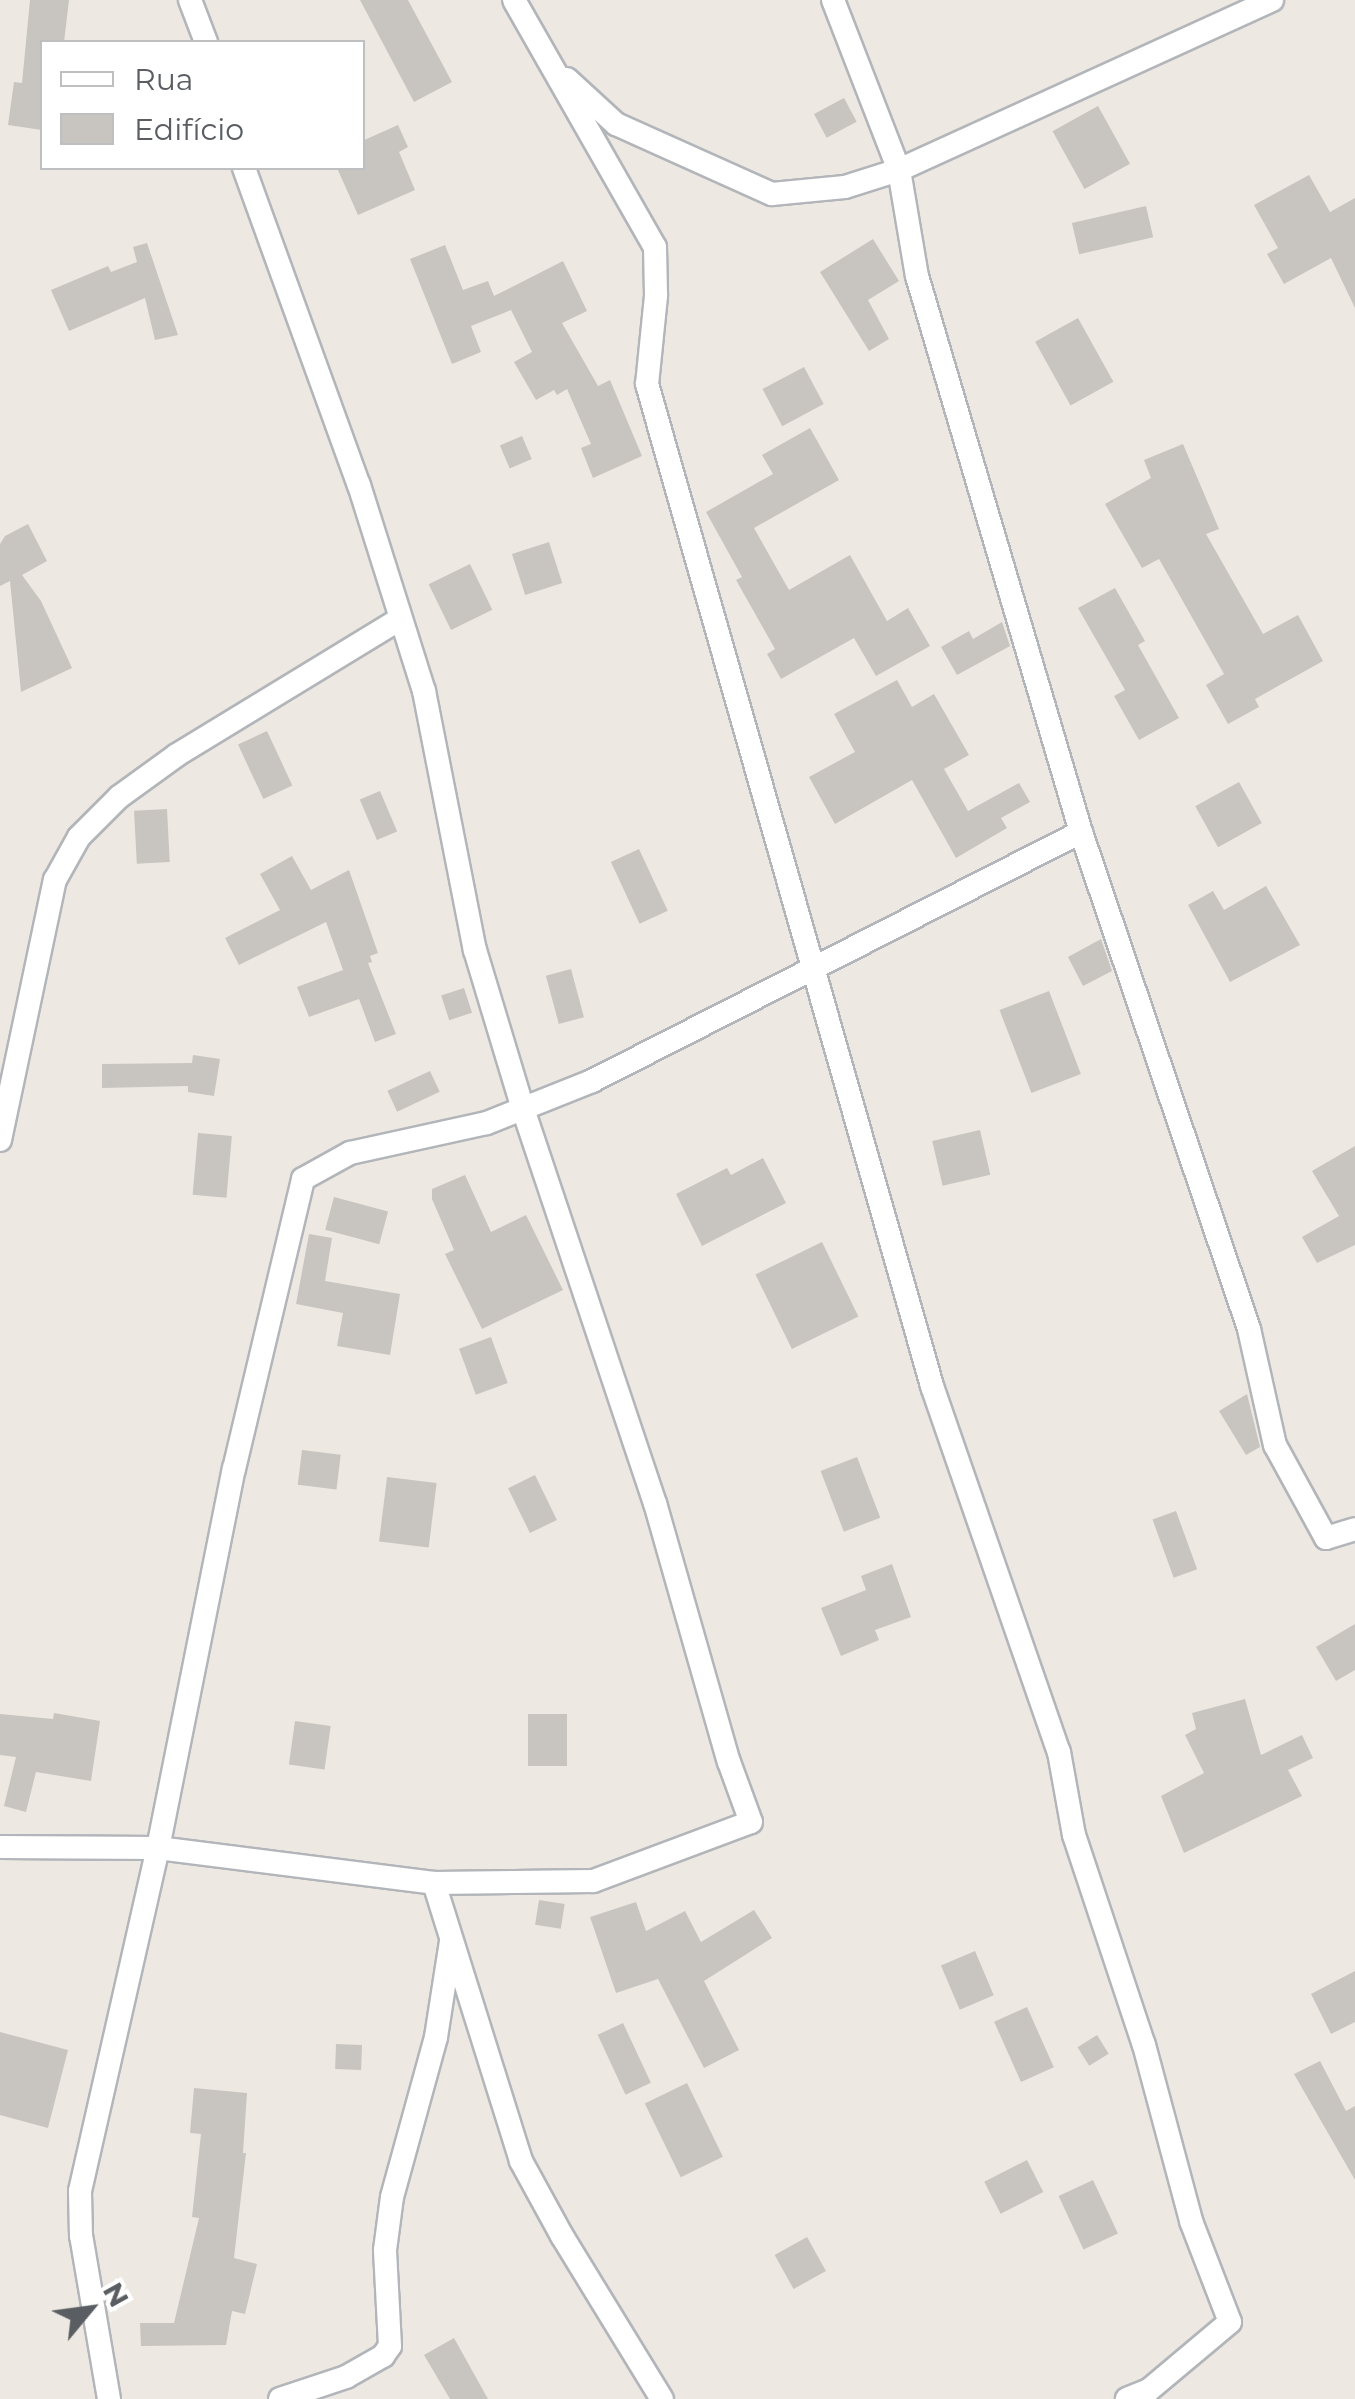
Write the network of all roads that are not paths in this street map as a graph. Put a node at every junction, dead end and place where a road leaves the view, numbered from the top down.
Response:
1 (190, 0) edge
2 (514, 0) edge
3 (832, 0) edge
4 (1272, 0) edge
5 (205, 40) edge
6 (553, 66) junction
7 (245, 170) edge
8 (899, 170) junction
9 (400, 619) junction
10 (1082, 832) junction
11 (815, 968) junction
12 (522, 1106) junction
13 (0, 1140) edge
14 (1355, 1529) edge
15 (0, 1847) edge
16 (158, 1848) junction
17 (434, 1883) junction
18 (452, 1936) junction
19 (1154, 2395) edge
20 (109, 2399) edge
21 (280, 2399) edge
22 (662, 2399) edge
23 (1127, 2399) edge

1 - 5 street
2 - 6 street
3 - 8 street
4 - 8 street
6 - 8 street
6 - 11 street
7 - 9 street
8 - 10 street
9 - 12 street
9 - 13 street
10 - 11 street
10 - 14 street
11 - 12 street
11 - 19 street
12 - 16 street
12 - 17 street
15 - 16 street
16 - 17 street
16 - 20 street
17 - 18 street
18 - 21 street
18 - 22 street
19 - 23 street

